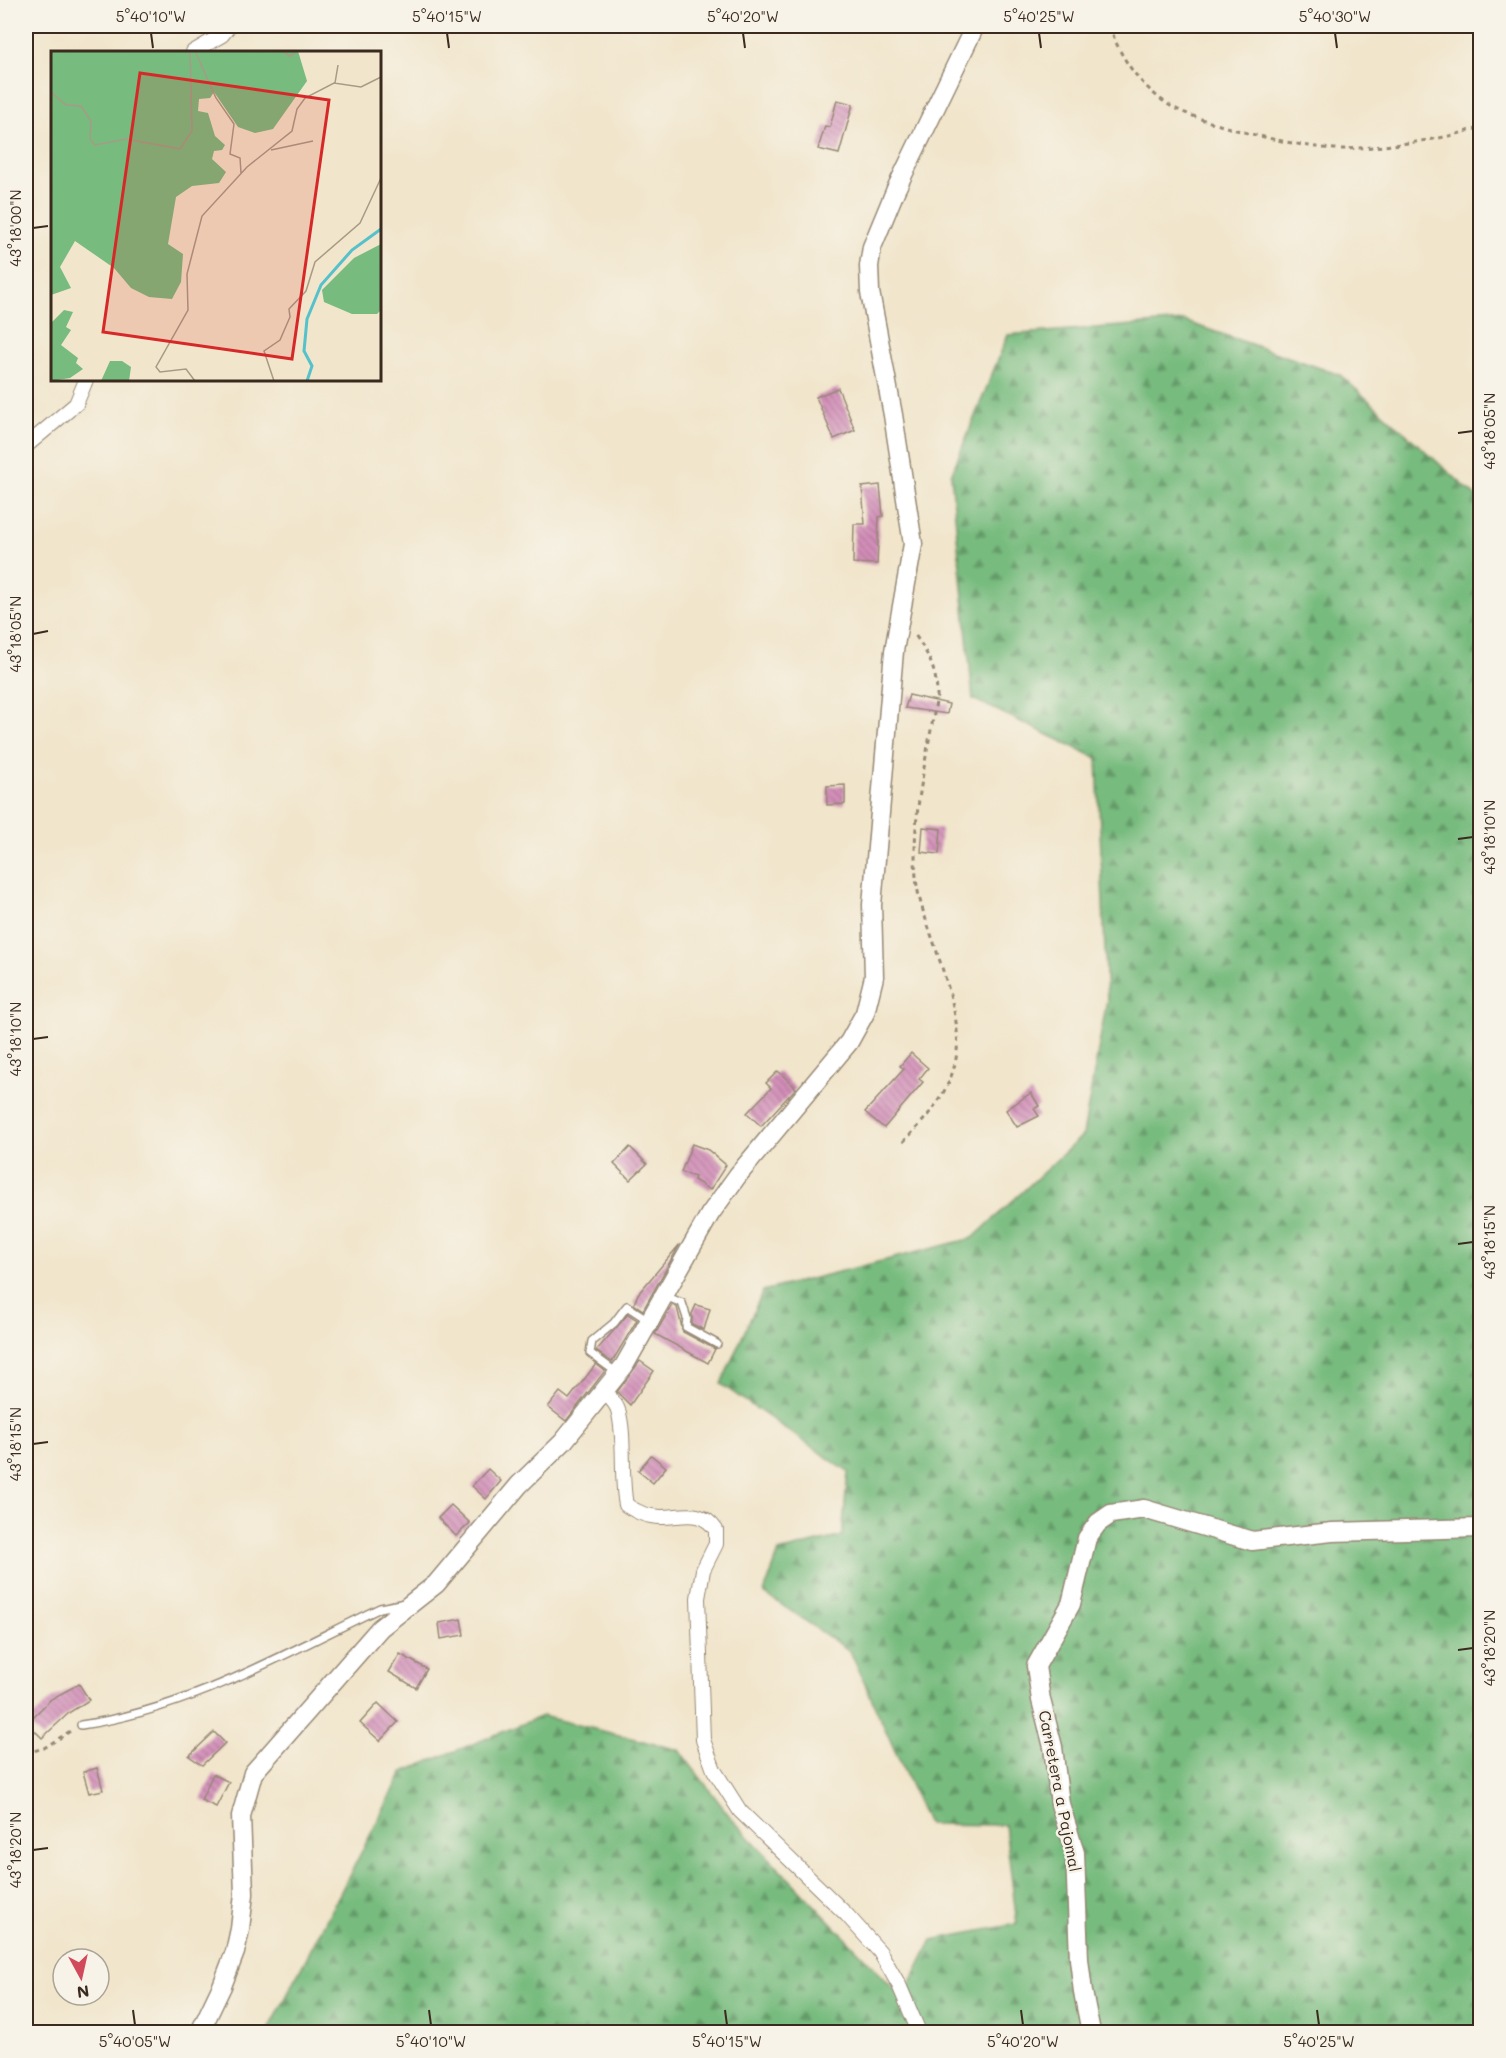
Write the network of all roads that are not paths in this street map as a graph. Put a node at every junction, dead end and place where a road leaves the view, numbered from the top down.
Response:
1 (229, 26) edge
2 (975, 26) edge
3 (195, 51) edge
4 (86, 381) edge
5 (26, 446) edge
6 (663, 1295) junction
7 (648, 1320) junction
8 (717, 1344) dead end
9 (618, 1374) junction
10 (604, 1391) junction
11 (1480, 1527) edge
12 (415, 1602) junction
13 (81, 1725) road end
14 (200, 2032) edge
15 (919, 2032) edge
16 (1091, 2032) edge

1 - 3 street
2 - 6 street
4 - 5 street
6 - 7 street
6 - 8 lane
7 - 9 street
7 - 9 lane
9 - 10 street
10 - 12 street
10 - 15 street
11 - 16 street, Carretera a Pajomal
12 - 13 lane
12 - 14 street

